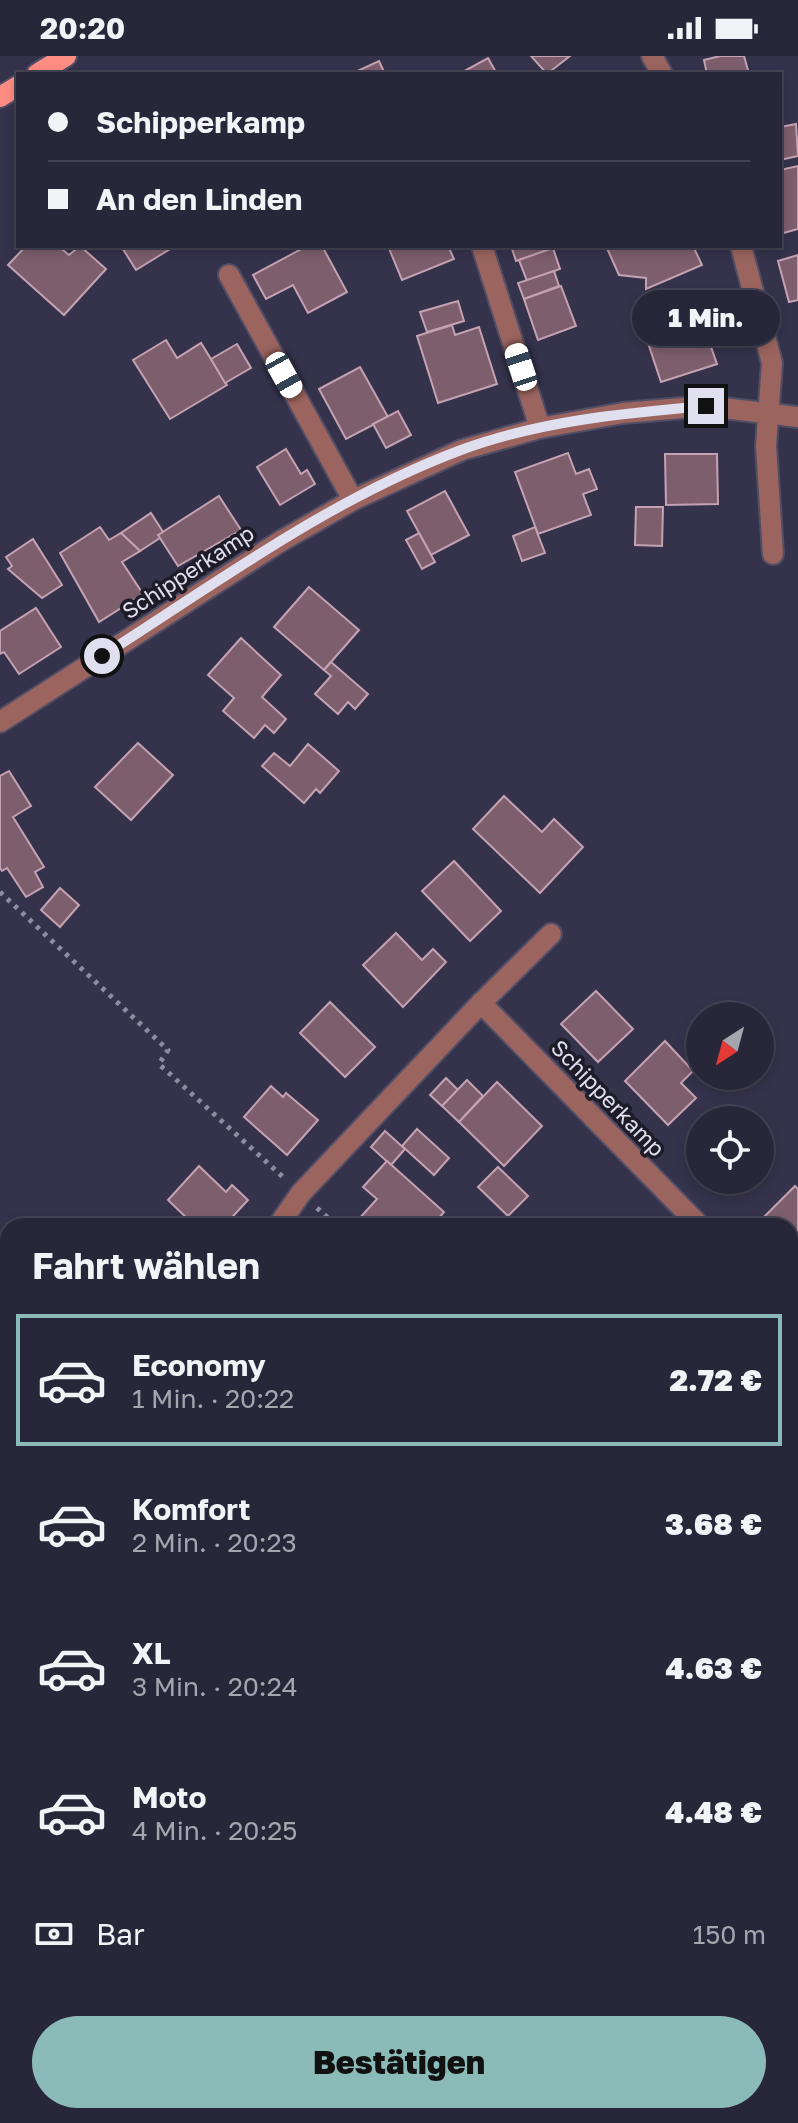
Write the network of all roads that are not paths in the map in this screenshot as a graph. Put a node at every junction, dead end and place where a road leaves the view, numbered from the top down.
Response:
1 (66, 56) edge
2 (40, 72) edge
3 (483, 248) edge
4 (742, 248) edge
5 (229, 275) dead end
6 (768, 415) junction
7 (798, 417) edge
8 (540, 428) junction
9 (353, 500) junction
10 (773, 554) dead end
11 (0, 722) edge
12 (551, 934) dead end
13 (481, 1003) junction
14 (284, 1218) edge
15 (692, 1218) edge

1 - 2 main road
3 - 8 street
4 - 6 street
5 - 9 street
6 - 7 street, Schipperkamp
6 - 8 street, Schipperkamp
6 - 10 street
8 - 9 street, Schipperkamp
9 - 11 street, Schipperkamp
12 - 13 street
13 - 14 street
13 - 15 street, Schipperkamp

